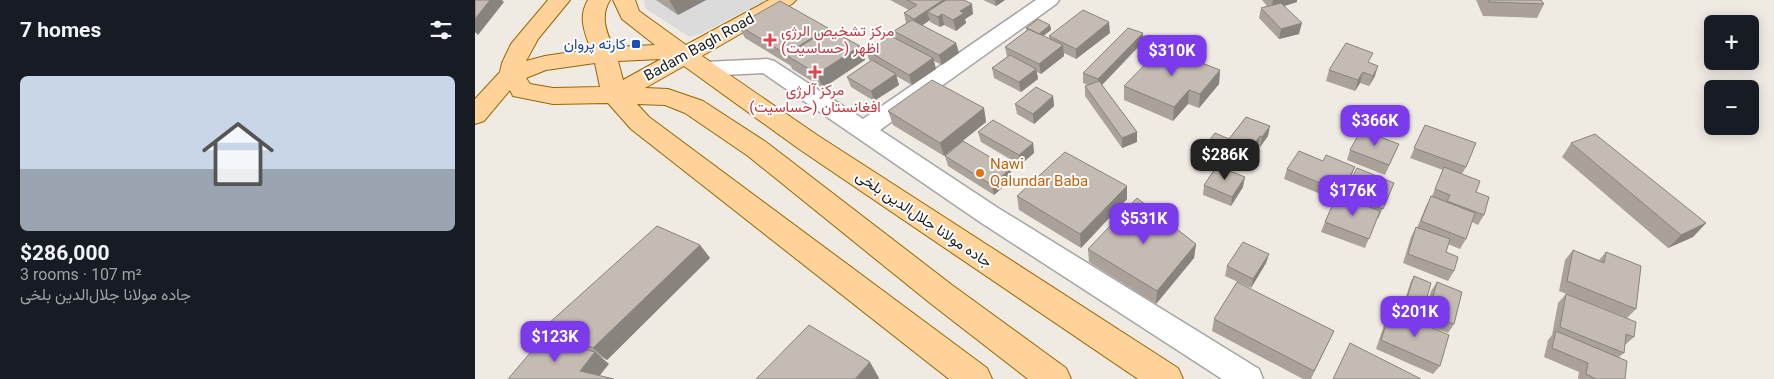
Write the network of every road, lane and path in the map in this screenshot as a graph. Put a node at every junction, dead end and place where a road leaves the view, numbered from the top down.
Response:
1 (559, 0) edge
2 (599, 0) edge
3 (625, 0) edge
4 (785, 0) edge
5 (1049, 0) edge
6 (605, 55) junction
7 (690, 58) junction
8 (512, 74) junction
9 (614, 95) junction
10 (475, 115) edge
11 (863, 131) junction
12 (975, 379) edge
13 (1054, 379) edge
14 (1166, 379) edge
15 (1248, 379) edge

1 - 8 main road
2 - 6 main road
3 - 7 main road, جاده مولانا جلال‌الدین بلخی
4 - 7 main road, Badam Bagh Road
5 - 11 street
6 - 7 main road
6 - 8 main road
6 - 9 main road
7 - 9 main road, Badam Bagh Road
7 - 11 street
7 - 14 main road, جاده مولانا جلال‌الدین بلخی
8 - 9 main road
8 - 10 main road
9 - 12 main road
9 - 13 main road
11 - 15 street

